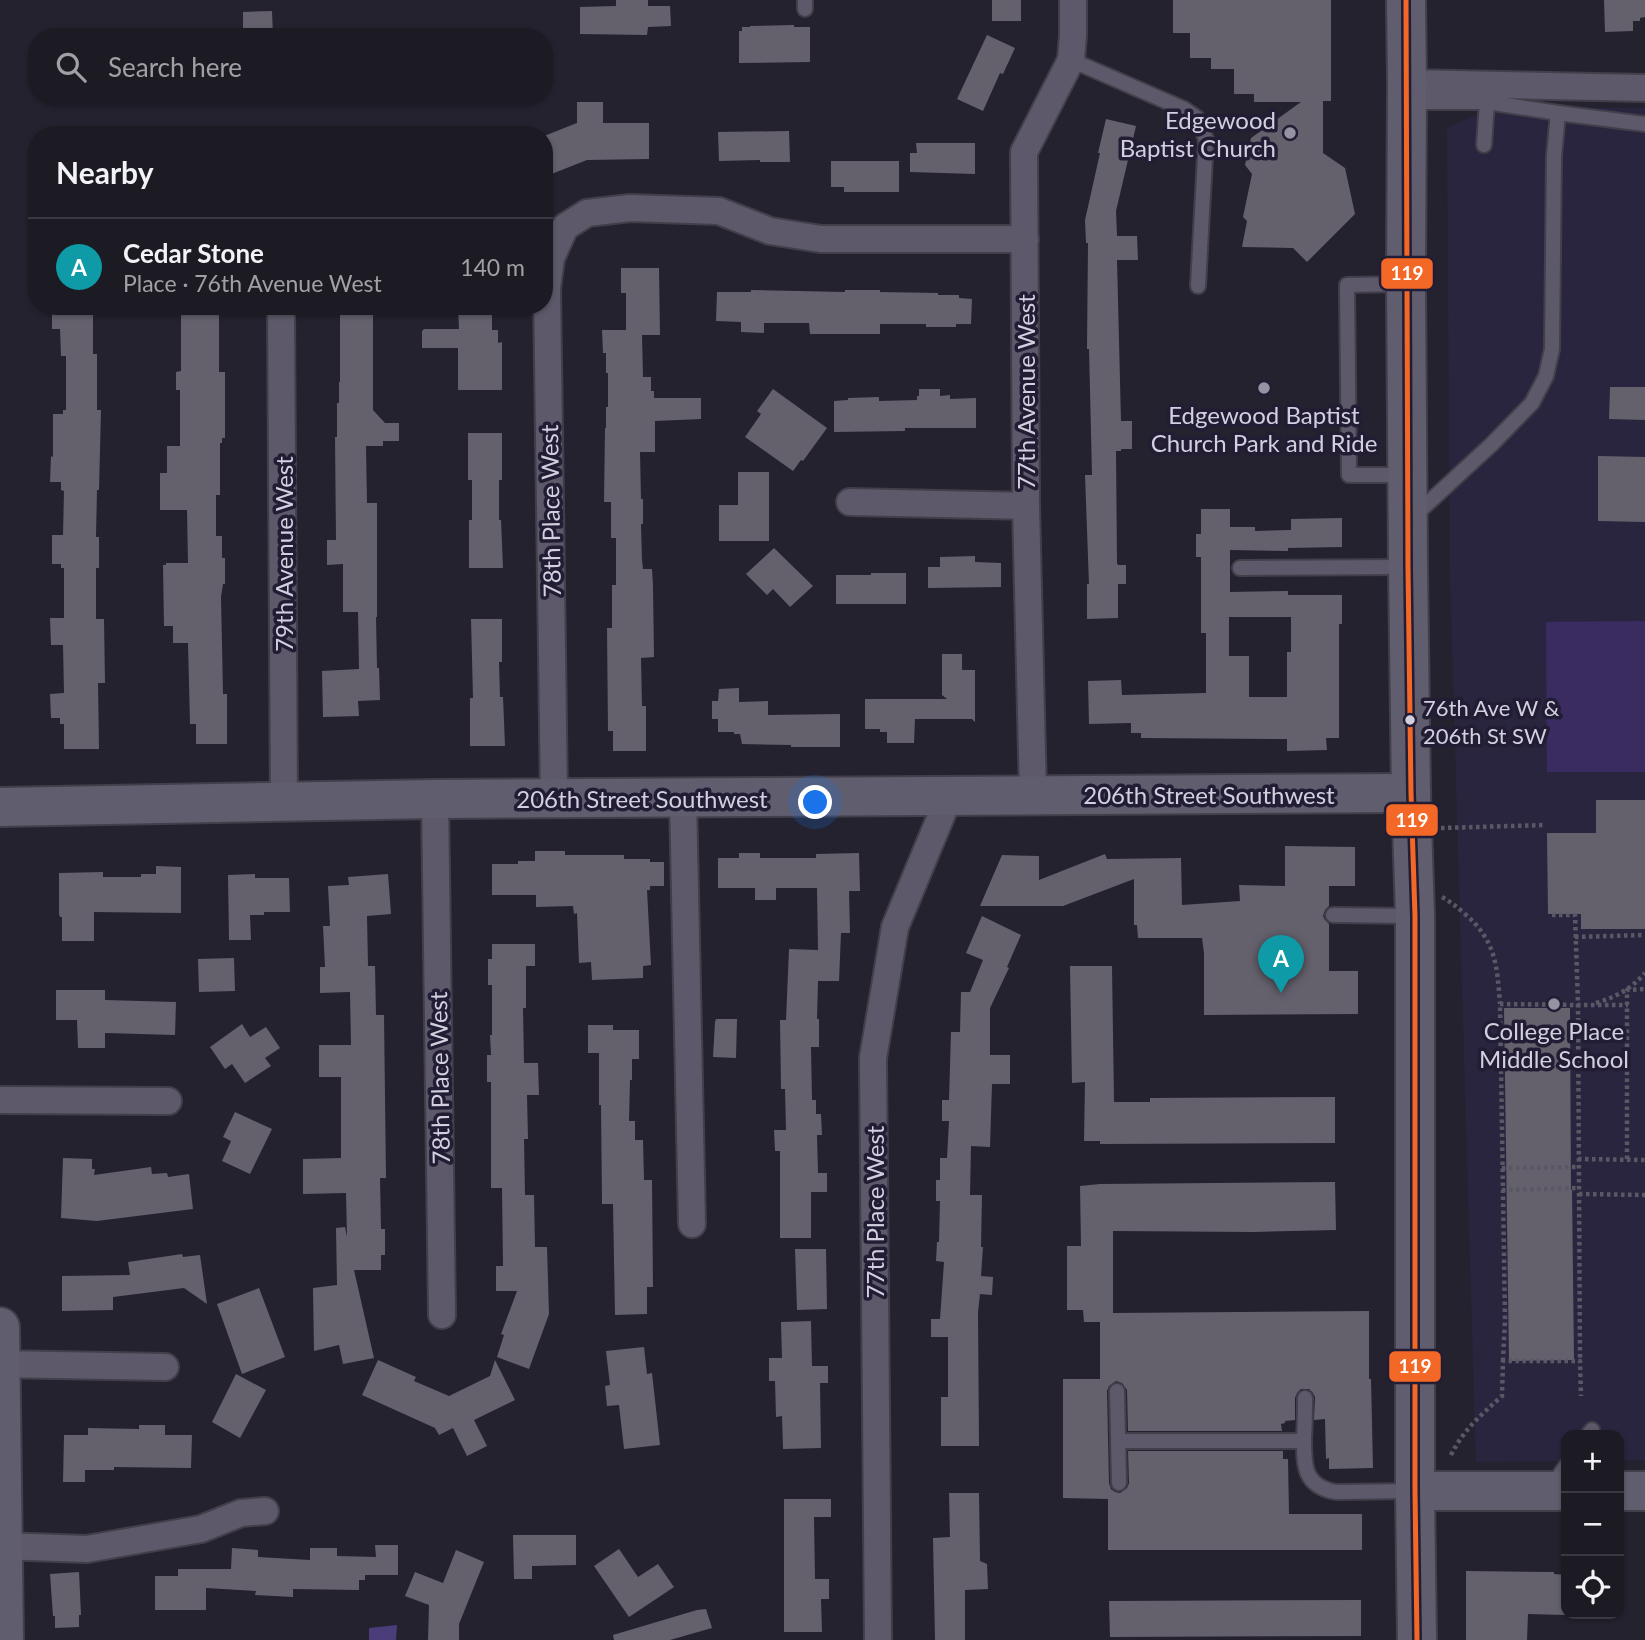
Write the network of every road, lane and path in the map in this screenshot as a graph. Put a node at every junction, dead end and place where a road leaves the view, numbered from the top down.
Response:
1 (1073, 0) edge
2 (1406, 0) edge
3 (1070, 60) junction
4 (1645, 88) edge
5 (1407, 93) junction
6 (1487, 102) junction
7 (1558, 113) junction
8 (1645, 124) edge
9 (1484, 145) dead end
10 (1025, 239) junction
11 (553, 254) edge
12 (1406, 284) junction
13 (1198, 286) dead end
14 (281, 315) edge
15 (547, 315) edge
16 (1409, 475) junction
17 (850, 502) dead end
18 (1026, 506) junction
19 (1408, 521) junction
20 (1408, 567) junction
21 (1240, 568) dead end
22 (1411, 793) junction
23 (1033, 795) junction
24 (683, 797) junction
25 (949, 797) junction
26 (554, 798) junction
27 (435, 799) junction
28 (284, 802) junction
29 (0, 807) edge
30 (1545, 825) dead end
31 (1436, 828) dead end
32 (1426, 906) junction
33 (1333, 915) dead end
34 (1552, 915) dead end
35 (1645, 935) edge
36 (1576, 937) junction
37 (1645, 973) edge
38 (1645, 989) edge
39 (1628, 990) junction
40 (1500, 1004) junction
41 (1578, 1005) junction
42 (1589, 1005) junction
43 (1628, 1005) junction
44 (0, 1100) edge
45 (168, 1101) dead end
46 (1578, 1159) junction
47 (1628, 1159) junction
48 (1645, 1160) edge
49 (1578, 1167) junction
50 (1502, 1168) junction
51 (1502, 1189) junction
52 (1578, 1191) junction
53 (1645, 1195) edge
54 (692, 1223) dead end
55 (442, 1315) dead end
56 (0, 1327) edge
57 (1503, 1361) junction
58 (1580, 1361) junction
59 (0, 1364) edge
60 (165, 1367) dead end
61 (1116, 1391) dead end
62 (1581, 1396) dead end
63 (1305, 1398) dead end
64 (1119, 1441) junction
65 (1304, 1441) junction
66 (1451, 1455) dead end
67 (1119, 1483) dead end
68 (1560, 1483) edge
69 (1415, 1491) junction
70 (1624, 1491) edge
71 (1645, 1491) edge
72 (265, 1511) dead end
73 (2, 1546) junction
74 (4, 1640) edge
75 (878, 1640) edge
76 (1418, 1640) edge

1 - 3 street, 77th Avenue West
2 - 5 street
3 - 10 street, 77th Avenue West
3 - 13 lane
4 - 5 street
5 - 6 lane
5 - 12 street
6 - 7 lane
6 - 9 lane
7 - 8 lane
7 - 19 lane
10 - 11 street, 78th Place West
10 - 18 street, 77th Avenue West
12 - 16 street
12 - 16 lane
14 - 28 street, 79th Avenue West
15 - 26 street, 78th Place West
16 - 19 street
17 - 18 street
18 - 23 street, 77th Avenue West
19 - 20 street
20 - 21 lane
20 - 22 street
22 - 23 street, 206th Street Southwest
22 - 32 street
23 - 25 street, 206th Street Southwest
24 - 25 street, 206th Street Southwest
24 - 26 street, 206th Street Southwest
24 - 54 street
25 - 75 street, 77th Place West
26 - 27 street, 206th Street Southwest
27 - 28 street, 206th Street Southwest
27 - 55 street, 78th Place West
28 - 29 street, 206th Street Southwest
30 - 31 path
32 - 33 lane
32 - 40 path
32 - 69 street
34 - 36 path
35 - 36 path
36 - 41 path
37 - 39 path
38 - 39 path
39 - 42 path
39 - 43 path
40 - 41 path
40 - 50 path
41 - 42 path
41 - 46 path
42 - 43 path
43 - 47 path
44 - 45 street
46 - 47 path
46 - 49 path
47 - 48 path
49 - 50 path
49 - 52 path
50 - 51 path
51 - 52 path
51 - 57 path
52 - 53 path
52 - 58 path
56 - 59 street
57 - 58 path
57 - 66 path
58 - 62 path
59 - 60 street
59 - 73 street
61 - 64 lane
63 - 65 lane
64 - 65 lane
64 - 67 lane
65 - 69 lane
68 - 69 street
69 - 76 street
70 - 71 street
72 - 73 street
73 - 74 street

